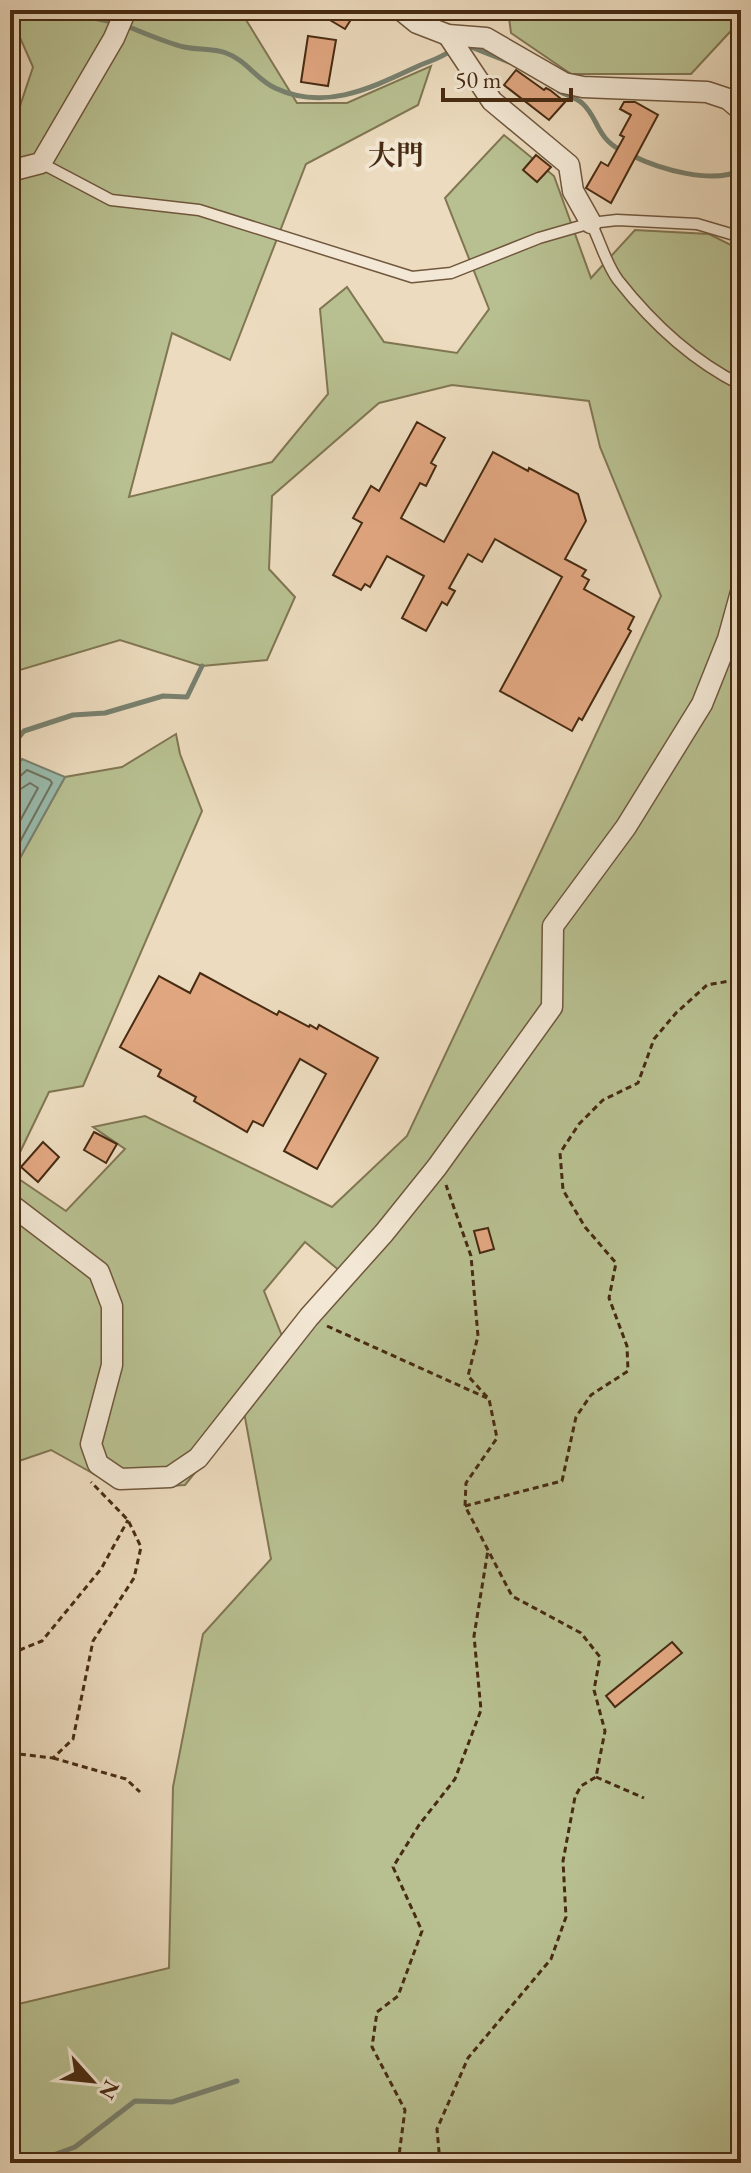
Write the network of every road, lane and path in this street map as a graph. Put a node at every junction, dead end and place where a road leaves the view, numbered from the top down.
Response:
1 (126, 10) edge
2 (401, 10) edge
3 (451, 39) junction
4 (741, 110) edge
5 (41, 163) junction
6 (10, 171) edge
7 (591, 223) junction
8 (741, 237) edge
9 (741, 385) edge
10 (741, 592) edge
11 (741, 979) edge
12 (437, 1167) junction
13 (10, 1204) edge
14 (309, 1317) junction
15 (489, 1399) junction
16 (84, 1476) dead end
17 (465, 1506) junction
18 (128, 1520) junction
19 (488, 1550) junction
20 (10, 1654) edge
21 (10, 1753) edge
22 (53, 1758) junction
23 (596, 1777) junction
24 (140, 1792) dead end
25 (644, 1798) dead end
26 (398, 2163) edge
27 (440, 2163) edge

1 - 5 street
2 - 3 street
3 - 4 street
3 - 7 street
5 - 6 street
5 - 7 lane
7 - 8 lane
7 - 9 lane
10 - 12 street
11 - 17 path
12 - 14 street
12 - 15 path
13 - 14 street
14 - 15 path
15 - 17 path
16 - 18 path
17 - 19 path
18 - 20 path
18 - 22 path
19 - 23 path
19 - 26 path
21 - 22 path
22 - 24 path
23 - 25 path
23 - 27 path

